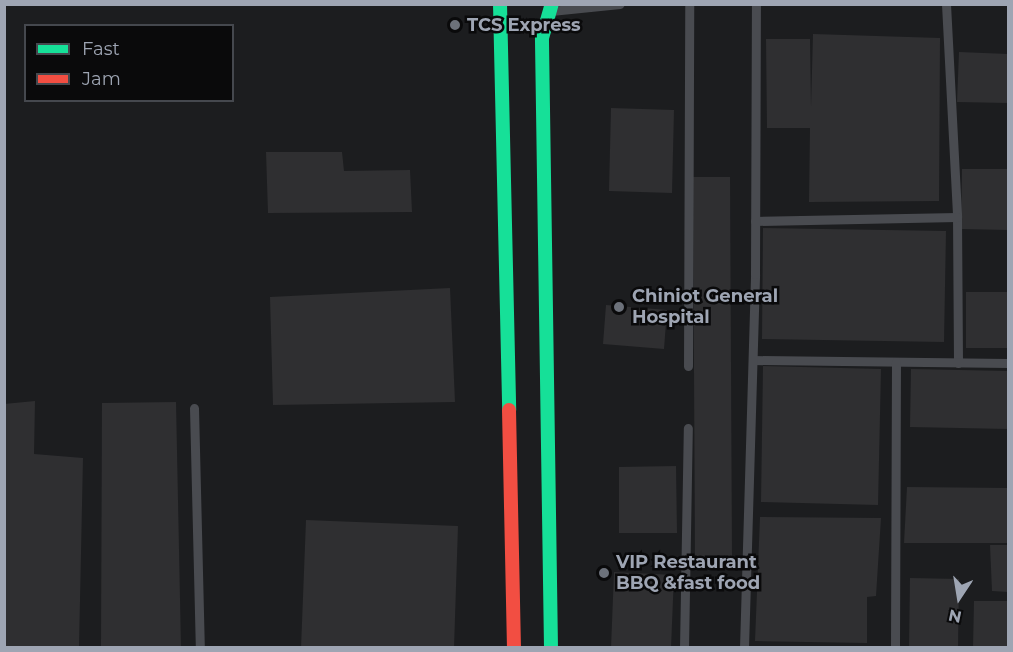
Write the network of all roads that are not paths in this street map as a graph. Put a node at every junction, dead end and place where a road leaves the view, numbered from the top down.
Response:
1 (500, 4) edge
2 (620, 4) edge
3 (689, 4) edge
4 (756, 4) edge
5 (946, 4) edge
6 (550, 8) edge
7 (957, 217) junction
8 (755, 221) junction
9 (753, 360) junction
10 (896, 362) junction
11 (958, 363) junction
12 (1008, 363) edge
13 (688, 366) dead end
14 (194, 408) dead end
15 (688, 428) dead end
16 (200, 648) edge
17 (514, 648) edge
18 (550, 648) edge
19 (684, 648) edge
20 (744, 648) edge
21 (895, 648) edge

1 - 17 street
2 - 6 lane
3 - 13 lane
4 - 8 lane
5 - 7 lane
6 - 18 street
7 - 8 lane
7 - 11 lane
8 - 9 lane
9 - 10 lane
9 - 20 lane
10 - 11 lane
10 - 21 lane
11 - 12 lane
14 - 16 lane
15 - 19 lane

